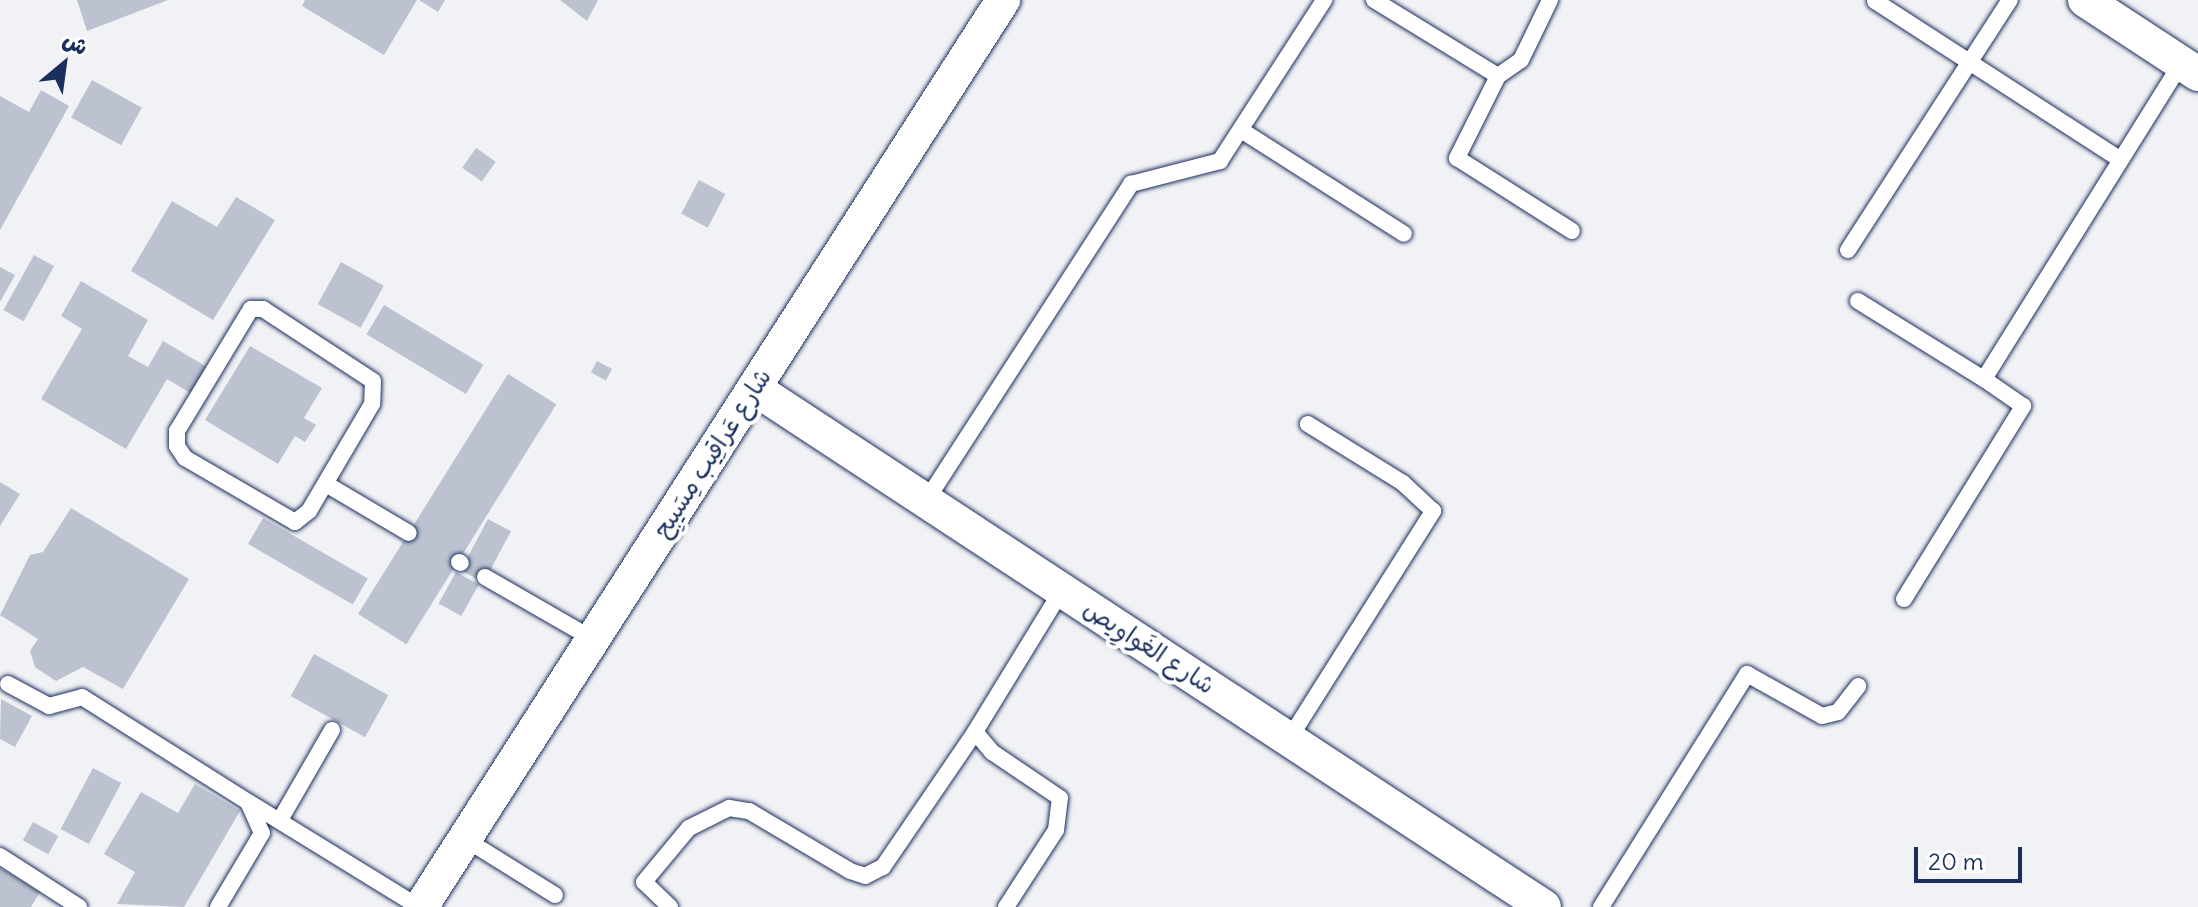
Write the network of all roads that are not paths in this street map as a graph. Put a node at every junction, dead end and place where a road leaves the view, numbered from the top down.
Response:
1 (1003, 0) edge
2 (1324, 0) edge
3 (1374, 0) edge
4 (1550, 0) edge
5 (2010, 0) edge
6 (2085, 0) edge
7 (1875, 1) edge
8 (1970, 63) junction
9 (2190, 69) edge
10 (1498, 76) junction
11 (1241, 130) junction
12 (2119, 159) junction
13 (1572, 231) dead end
14 (1404, 234) dead end
15 (1848, 250) dead end
16 (1858, 301) dead end
17 (1984, 379) junction
18 (754, 388) junction
19 (1308, 424) dead end
20 (326, 484) junction
21 (926, 501) junction
22 (409, 533) dead end
23 (485, 577) dead end
24 (1062, 590) junction
25 (1904, 599) dead end
26 (593, 639) junction
27 (8, 684) dead end
28 (1858, 686) dead end
29 (332, 730) dead end
30 (975, 732) junction
31 (1289, 739) junction
32 (248, 802) junction
33 (280, 820) junction
34 (465, 839) junction
35 (0, 856) edge
36 (555, 895) dead end
37 (79, 907) edge
38 (218, 907) edge
39 (420, 907) edge
40 (670, 907) edge
41 (1006, 907) edge
42 (1544, 907) edge
43 (1601, 907) edge

1 - 18 street, شارع عَراقِيب مِسَيبِح
2 - 11 lane
3 - 10 lane
4 - 10 lane
5 - 8 lane
6 - 9 street
7 - 8 lane
8 - 12 lane
8 - 15 lane
9 - 12 lane
10 - 13 lane
11 - 14 lane
11 - 21 lane
12 - 17 lane
16 - 17 lane
17 - 25 lane
18 - 21 street, شارع الغَواوِيص
18 - 26 street, شارع عَراقِيب مِسَيبِح
19 - 31 lane
20 - 20 lane
20 - 22 lane
21 - 24 street, شارع الغَواوِيص
23 - 26 lane
24 - 30 lane
24 - 31 street, شارع الغَواوِيص
26 - 34 street, شارع عَراقِيب مِسَيبِح
27 - 32 lane
28 - 43 lane
29 - 33 lane
30 - 40 lane
30 - 41 lane
31 - 42 street, شارع الغَواوِيص
32 - 33 lane
32 - 38 lane
33 - 39 lane
34 - 36 lane
34 - 39 street, شارع عَراقِيب مِسَيبِح
35 - 37 lane

